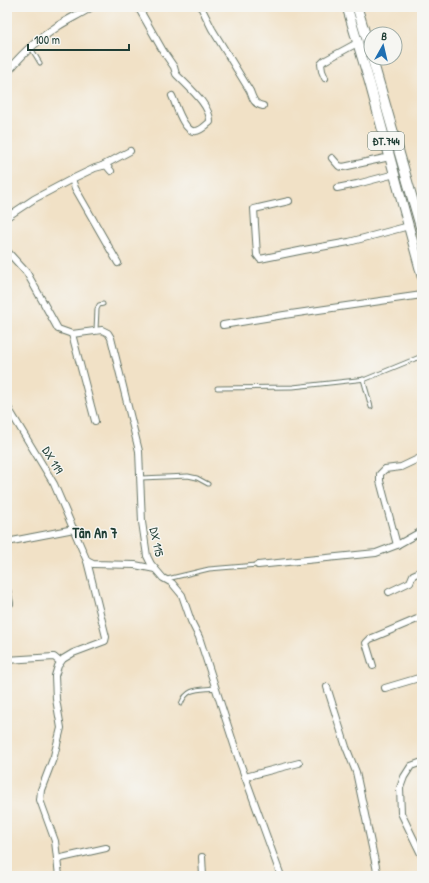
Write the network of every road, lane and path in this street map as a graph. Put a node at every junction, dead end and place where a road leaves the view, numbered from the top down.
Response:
1 (91, 7) edge
2 (138, 7) edge
3 (201, 7) edge
4 (347, 7) edge
5 (357, 7) edge
6 (363, 27) edge
7 (359, 42) junction
8 (31, 48) junction
9 (40, 63) dead end
10 (373, 66) edge
11 (7, 73) edge
12 (325, 78) dead end
13 (375, 83) junction
14 (172, 96) dead end
15 (263, 106) dead end
16 (130, 151) dead end
17 (390, 157) junction
18 (332, 158) dead end
19 (102, 166) junction
20 (110, 171) dead end
21 (395, 174) junction
22 (72, 179) junction
23 (337, 188) dead end
24 (288, 202) dead end
25 (7, 217) edge
26 (409, 226) junction
27 (422, 232) edge
28 (7, 251) edge
29 (118, 262) dead end
30 (422, 276) edge
31 (422, 295) edge
32 (103, 304) dead end
33 (223, 325) dead end
34 (96, 330) junction
35 (72, 334) junction
36 (422, 356) edge
37 (363, 379) junction
38 (217, 388) dead end
39 (7, 406) edge
40 (371, 407) dead end
41 (95, 421) dead end
42 (422, 457) edge
43 (139, 478) junction
44 (208, 484) dead end
45 (74, 529) junction
46 (422, 531) edge
47 (7, 542) edge
48 (397, 544) junction
49 (87, 561) junction
50 (258, 565) joint
51 (155, 569) junction
52 (422, 571) edge
53 (167, 580) junction
54 (7, 590) edge
55 (389, 592) dead end
56 (10, 603) dead end
57 (422, 617) edge
58 (7, 660) edge
59 (60, 662) junction
60 (373, 666) dead end
61 (422, 677) edge
62 (327, 687) dead end
63 (216, 688) junction
64 (385, 688) dead end
65 (181, 704) dead end
66 (422, 762) edge
67 (299, 763) dead end
68 (245, 777) junction
69 (106, 848) dead end
70 (422, 856) edge
71 (202, 857) dead end
72 (57, 859) junction
73 (59, 876) edge
74 (202, 876) edge
75 (281, 876) edge
76 (378, 876) edge

1 - 8 street
2 - 14 street
3 - 15 street
4 - 7 main road, ĐT.744
5 - 6 main road
7 - 12 street
7 - 13 main road, ĐT.744
8 - 9 lane
8 - 11 street
10 - 13 main road, ĐT.744
13 - 17 main road, ĐT.744
13 - 27 main road, ĐT.744
16 - 19 street
17 - 18 street
17 - 21 main road, ĐT.744
19 - 20 street
19 - 22 street
21 - 23 street
21 - 26 main road, ĐT.744
22 - 25 street
22 - 29 street
24 - 26 street
26 - 30 main road, ĐT.744
28 - 35 street
31 - 33 street
32 - 34 lane
34 - 35 street
34 - 43 street, DX 115
35 - 41 street
36 - 37 lane
37 - 38 lane
37 - 40 lane
39 - 45 street, DX 119
42 - 48 street
43 - 44 lane
43 - 51 street, DX 115
45 - 47 street
45 - 49 street, DX 119
46 - 48 street
48 - 50 street
49 - 51 street
49 - 59 street, DX 119
50 - 53 lane
51 - 53 street, DX 115
52 - 55 street
53 - 63 street, DX 115
54 - 56 street
57 - 60 street
58 - 59 street
59 - 72 street
61 - 64 street
62 - 76 street
63 - 65 lane
63 - 68 street, DX 115
66 - 70 street
67 - 68 street
68 - 75 street, DX 115
69 - 72 street
71 - 74 street
72 - 73 street

